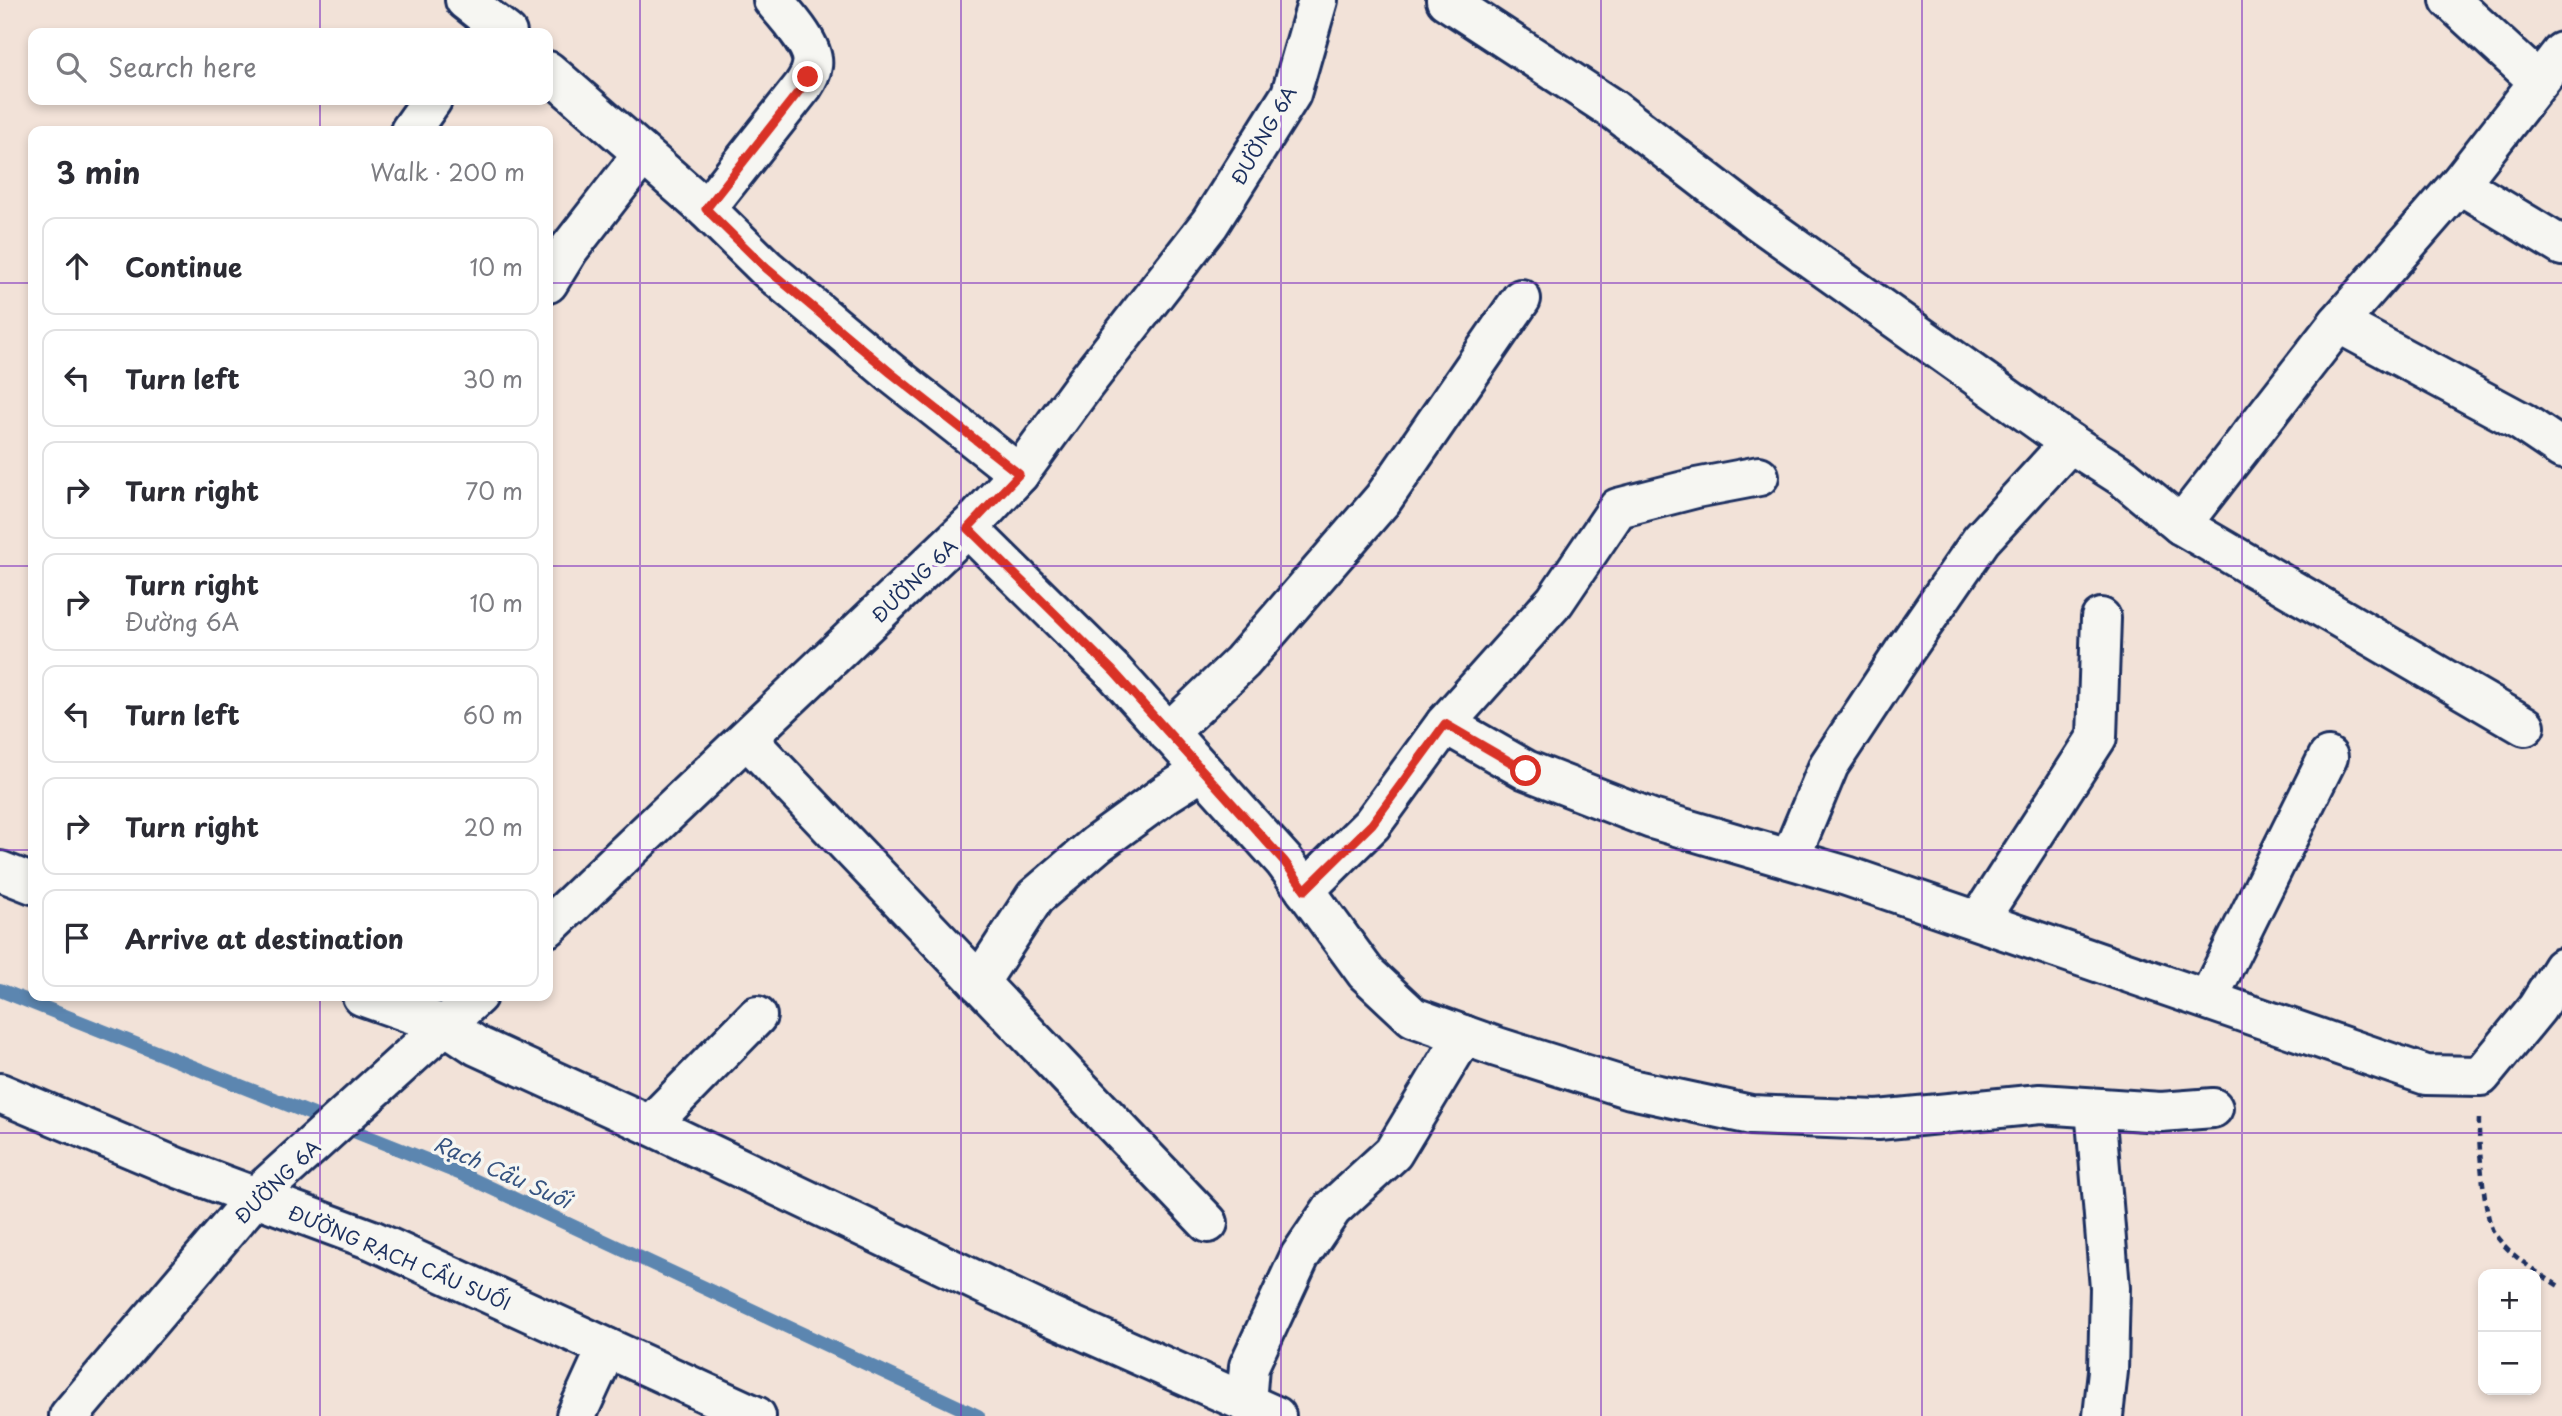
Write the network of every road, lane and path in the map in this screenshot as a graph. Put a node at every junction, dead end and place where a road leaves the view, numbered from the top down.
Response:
1 (773, 0) edge
2 (1318, 0) edge
3 (1446, 0) edge
4 (2450, 0) edge
5 (2550, 66) edge
6 (553, 75) edge
7 (428, 105) edge
8 (414, 126) edge
9 (642, 155) junction
10 (2459, 184) junction
11 (706, 209) junction
12 (2562, 246) edge
13 (553, 275) edge
14 (1521, 299) dead end
15 (2338, 323) junction
16 (2070, 443) junction
17 (2562, 449) edge
18 (1019, 474) junction
19 (1759, 476) dead end
20 (2181, 526) junction
21 (968, 528) junction
22 (2101, 618) dead end
23 (1445, 724) junction
24 (2525, 726) dead end
25 (1168, 733) junction
26 (747, 739) junction
27 (2328, 757) dead end
28 (1202, 771) junction
29 (1790, 859) junction
30 (0, 871) edge
31 (28, 882) edge
32 (1305, 890) junction
33 (1979, 920) junction
34 (553, 922) edge
35 (2562, 968) edge
36 (979, 983) junction
37 (2208, 999) junction
38 (372, 1001) edge
39 (472, 1001) edge
40 (2549, 1015) edge
41 (757, 1016) dead end
42 (438, 1033) junction
43 (1464, 1035) junction
44 (2481, 1076) junction
45 (0, 1093) edge
46 (2095, 1108) junction
47 (2213, 1108) dead end
48 (650, 1125) junction
49 (265, 1188) junction
50 (1208, 1223) dead end
51 (2562, 1288) edge
52 (607, 1348) junction
53 (1261, 1410) edge
54 (69, 1416) edge
55 (576, 1416) edge
56 (756, 1416) edge
57 (2103, 1416) edge

1 - 11 street
2 - 18 street, ĐƯỜNG 6A
3 - 16 street
4 - 5 street
5 - 10 street
6 - 9 street
7 - 8 street
9 - 11 street
9 - 13 street
10 - 12 street
10 - 15 street
11 - 18 street
14 - 25 street
15 - 17 street
15 - 20 street
16 - 20 street
16 - 29 street
18 - 21 street, ĐƯỜNG 6A
19 - 23 street
20 - 24 street
21 - 25 street
21 - 26 street, ĐƯỜNG 6A
22 - 33 street
23 - 29 street
23 - 32 street
25 - 28 street
26 - 34 street, ĐƯỜNG 6A
26 - 36 street
27 - 37 street
28 - 32 street
28 - 36 street
29 - 33 street
30 - 31 street
32 - 43 street
33 - 37 street
35 - 40 street
36 - 50 street
37 - 44 street
38 - 42 street
39 - 42 street, ĐƯỜNG 6A
40 - 44 street
41 - 48 street
42 - 48 street
42 - 49 street, ĐƯỜNG 6A
43 - 46 street
43 - 53 street
44 - 51 path
45 - 49 street, ĐƯỜNG RẠCH CẦU SUỐI
46 - 47 street
46 - 57 street
48 - 53 street
49 - 52 street, ĐƯỜNG RẠCH CẦU SUỐI
49 - 54 street, ĐƯỜNG 6A
52 - 55 street
52 - 56 street, ĐƯỜNG RẠCH CẦU SUỐI

